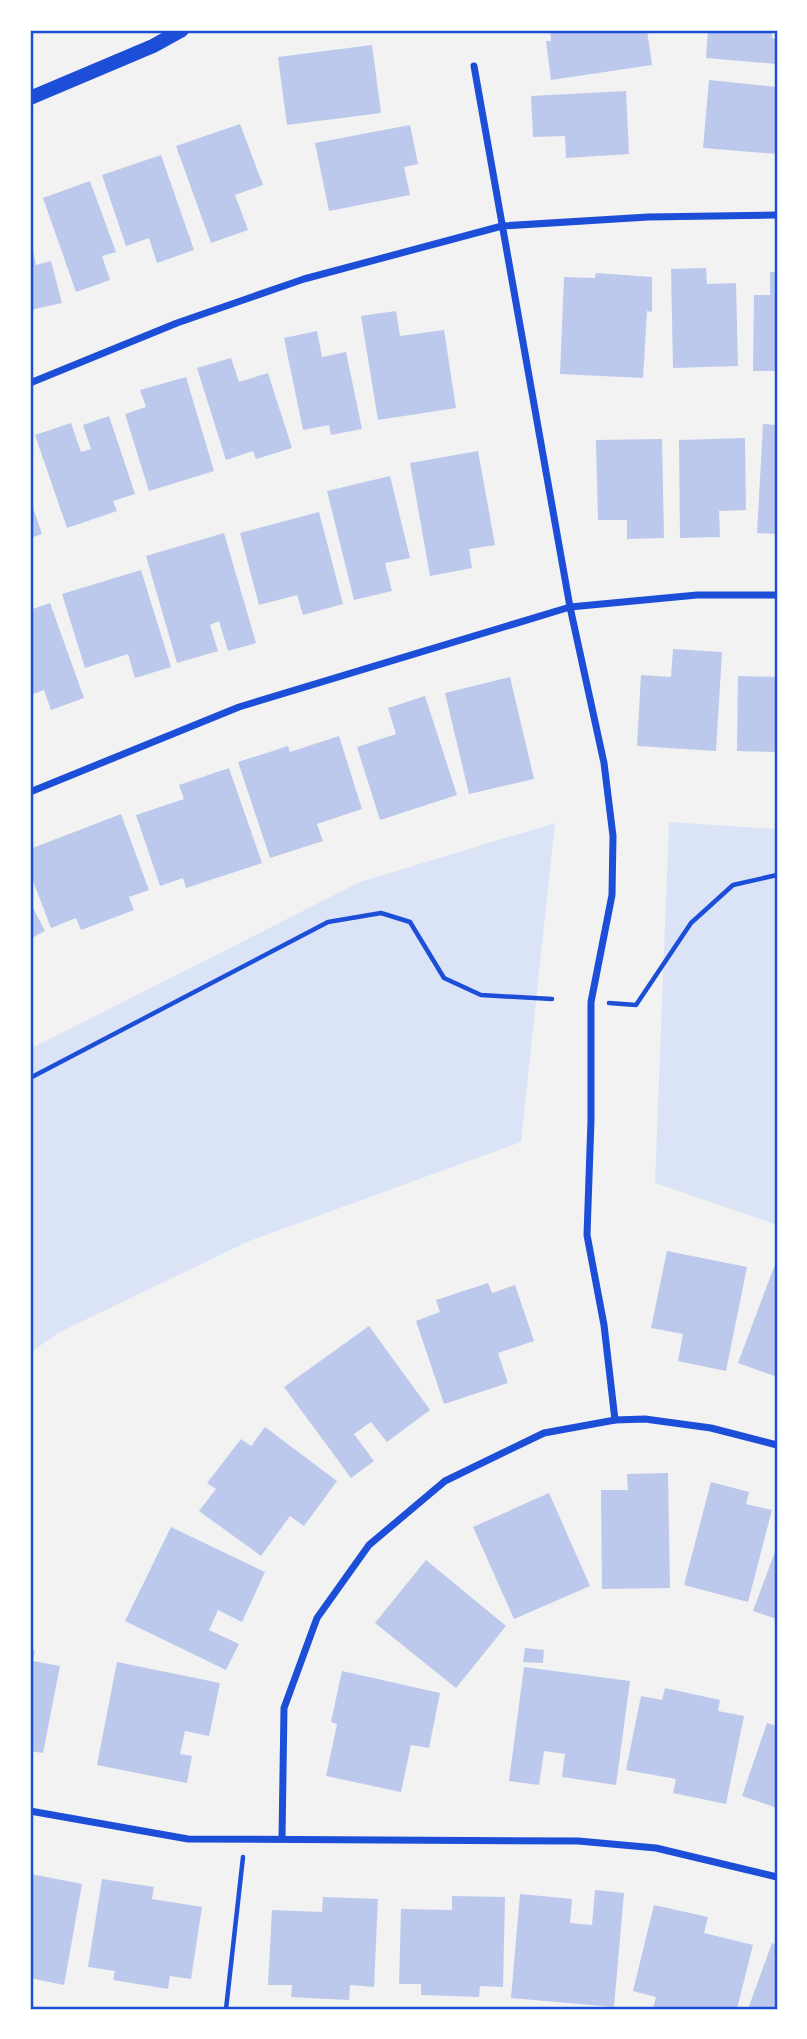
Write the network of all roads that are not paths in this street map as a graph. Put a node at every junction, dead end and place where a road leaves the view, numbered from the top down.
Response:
1 (182, 30) edge
2 (474, 66) dead end
3 (30, 98) edge
4 (777, 215) edge
5 (502, 226) junction
6 (30, 383) edge
7 (777, 595) edge
8 (570, 607) junction
9 (30, 792) edge
10 (615, 1420) junction
11 (777, 1445) edge
12 (30, 1811) edge
13 (282, 1838) junction
14 (777, 1877) edge

1 - 3 main road
2 - 5 street
4 - 5 street
5 - 6 street
5 - 8 street
7 - 8 street
8 - 9 street
8 - 10 street
10 - 11 street
10 - 13 street
12 - 13 street
13 - 14 street

